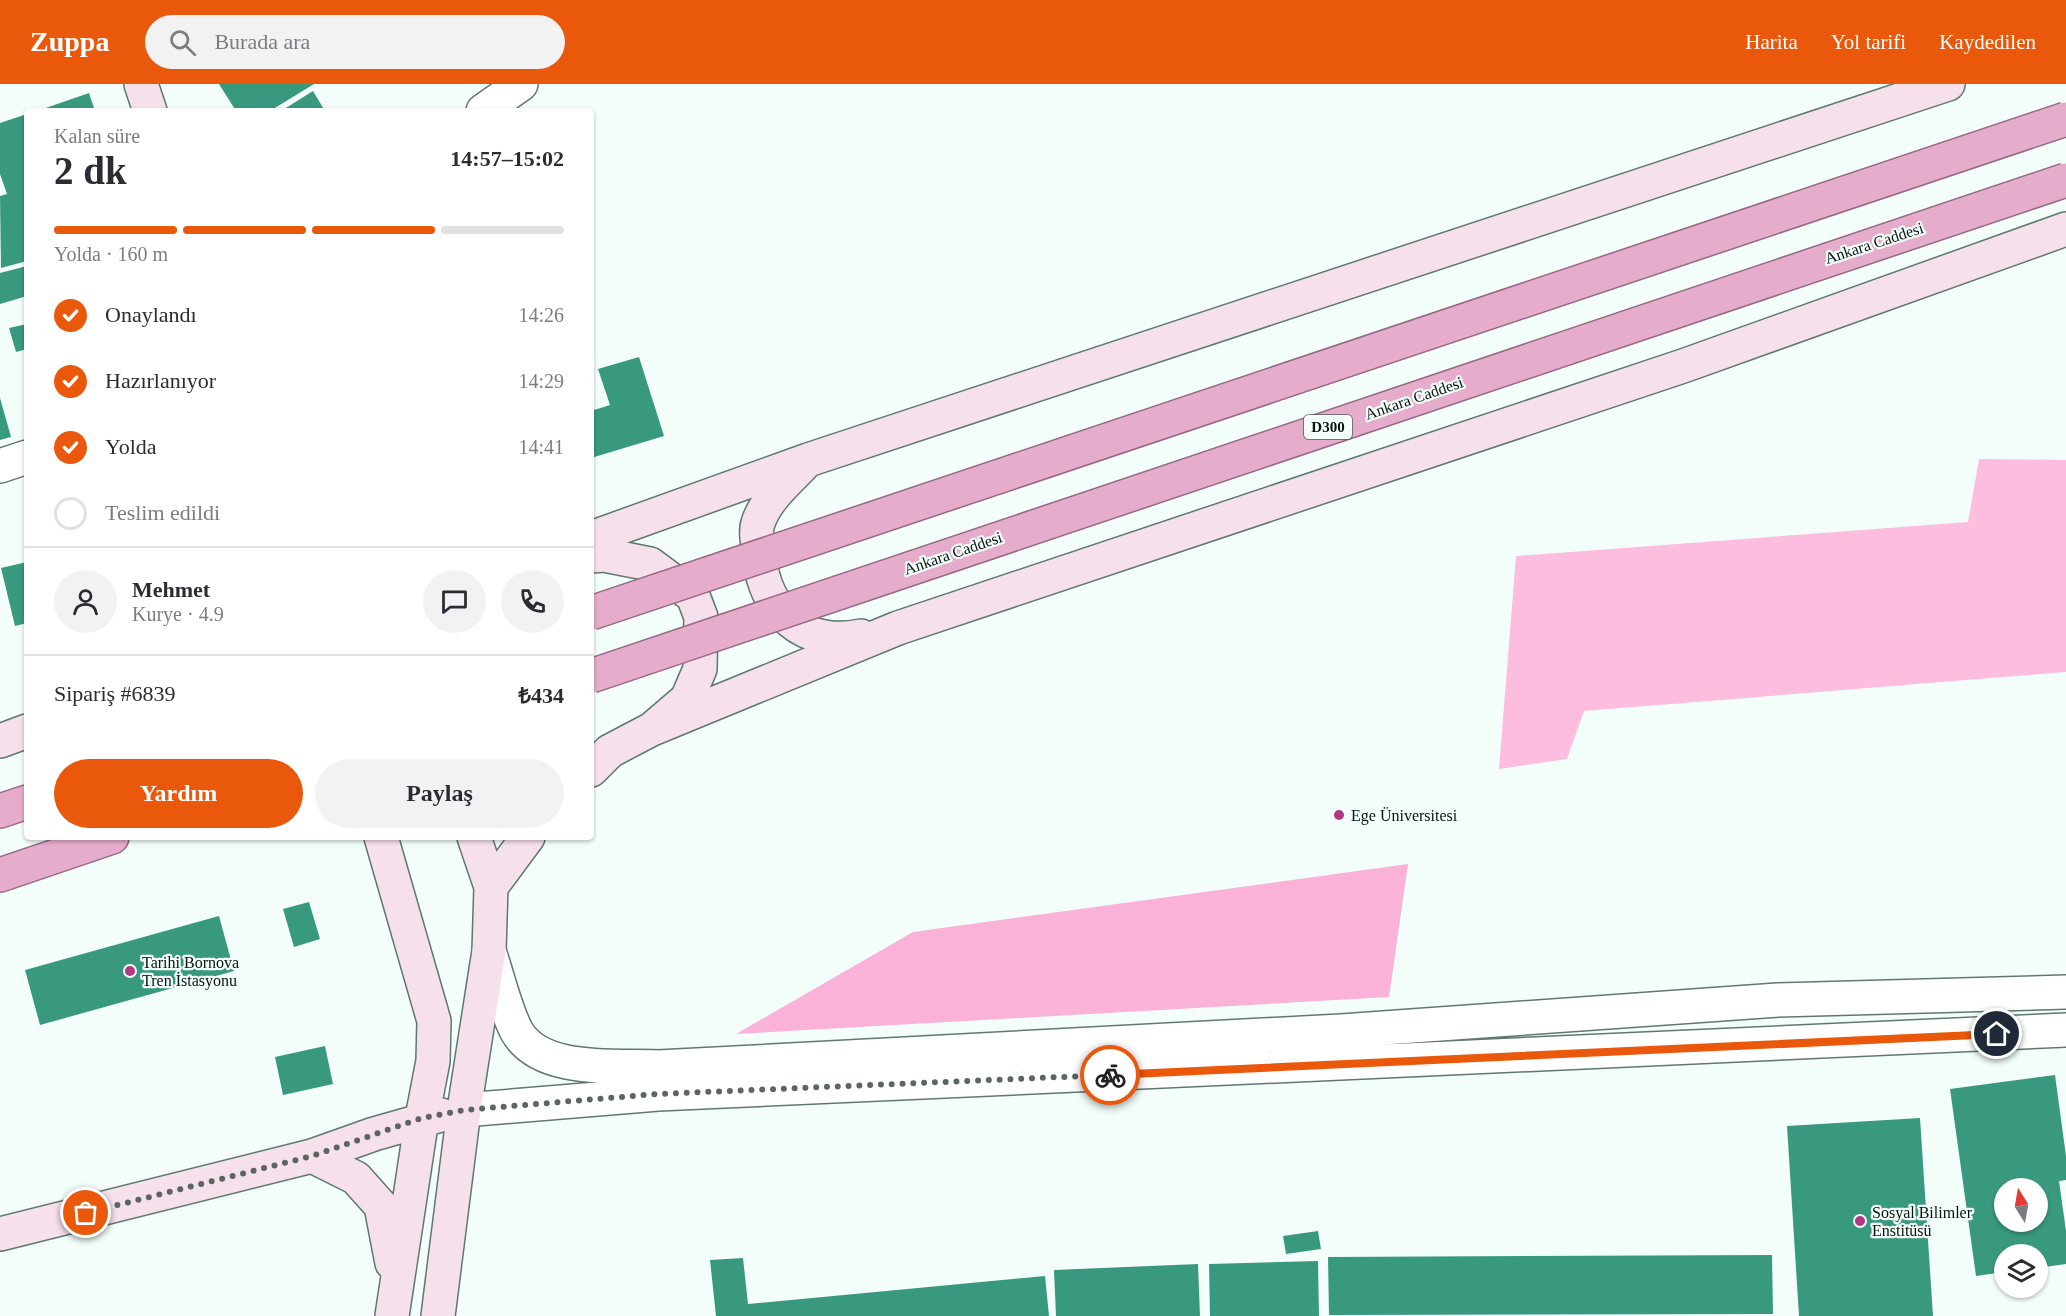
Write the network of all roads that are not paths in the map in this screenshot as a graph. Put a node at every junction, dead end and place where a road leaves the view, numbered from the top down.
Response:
1 (141, 84) edge
2 (521, 84) edge
3 (1948, 84) edge
4 (149, 108) edge
5 (487, 108) edge
6 (2066, 119) edge
7 (2066, 180) edge
8 (2066, 229) edge
9 (24, 458) edge
10 (808, 460) junction
11 (0, 466) edge
12 (594, 537) edge
13 (594, 556) edge
14 (594, 612) edge
15 (898, 628) junction
16 (594, 674) edge
17 (652, 729) junction
18 (24, 732) edge
19 (0, 741) edge
20 (594, 767) edge
21 (24, 803) edge
22 (0, 811) edge
23 (103, 840) edge
24 (382, 840) edge
25 (475, 840) edge
26 (526, 840) edge
27 (0, 875) edge
28 (491, 888) junction
29 (489, 951) junction
30 (2066, 992) edge
31 (2066, 1030) edge
32 (464, 1110) junction
33 (422, 1118) junction
34 (312, 1156) junction
35 (0, 1234) edge
36 (397, 1282) junction
37 (392, 1316) edge
38 (438, 1316) edge

1 - 4 main road
2 - 5 street
3 - 10 main road
6 - 14 highway, bridge
7 - 16 highway, Ankara Caddesi / D300, bridge
8 - 15 main road
9 - 11 street
10 - 12 main road
10 - 15 main road
13 - 17 main road
15 - 17 main road
17 - 20 main road
18 - 19 main road
21 - 22 highway
23 - 27 highway
24 - 33 main road
25 - 28 main road
26 - 28 main road
28 - 29 main road
29 - 30 street
29 - 32 main road
31 - 32 street
32 - 33 main road
32 - 38 main road
33 - 34 main road
33 - 36 main road
34 - 35 main road
34 - 36 main road
36 - 37 main road

